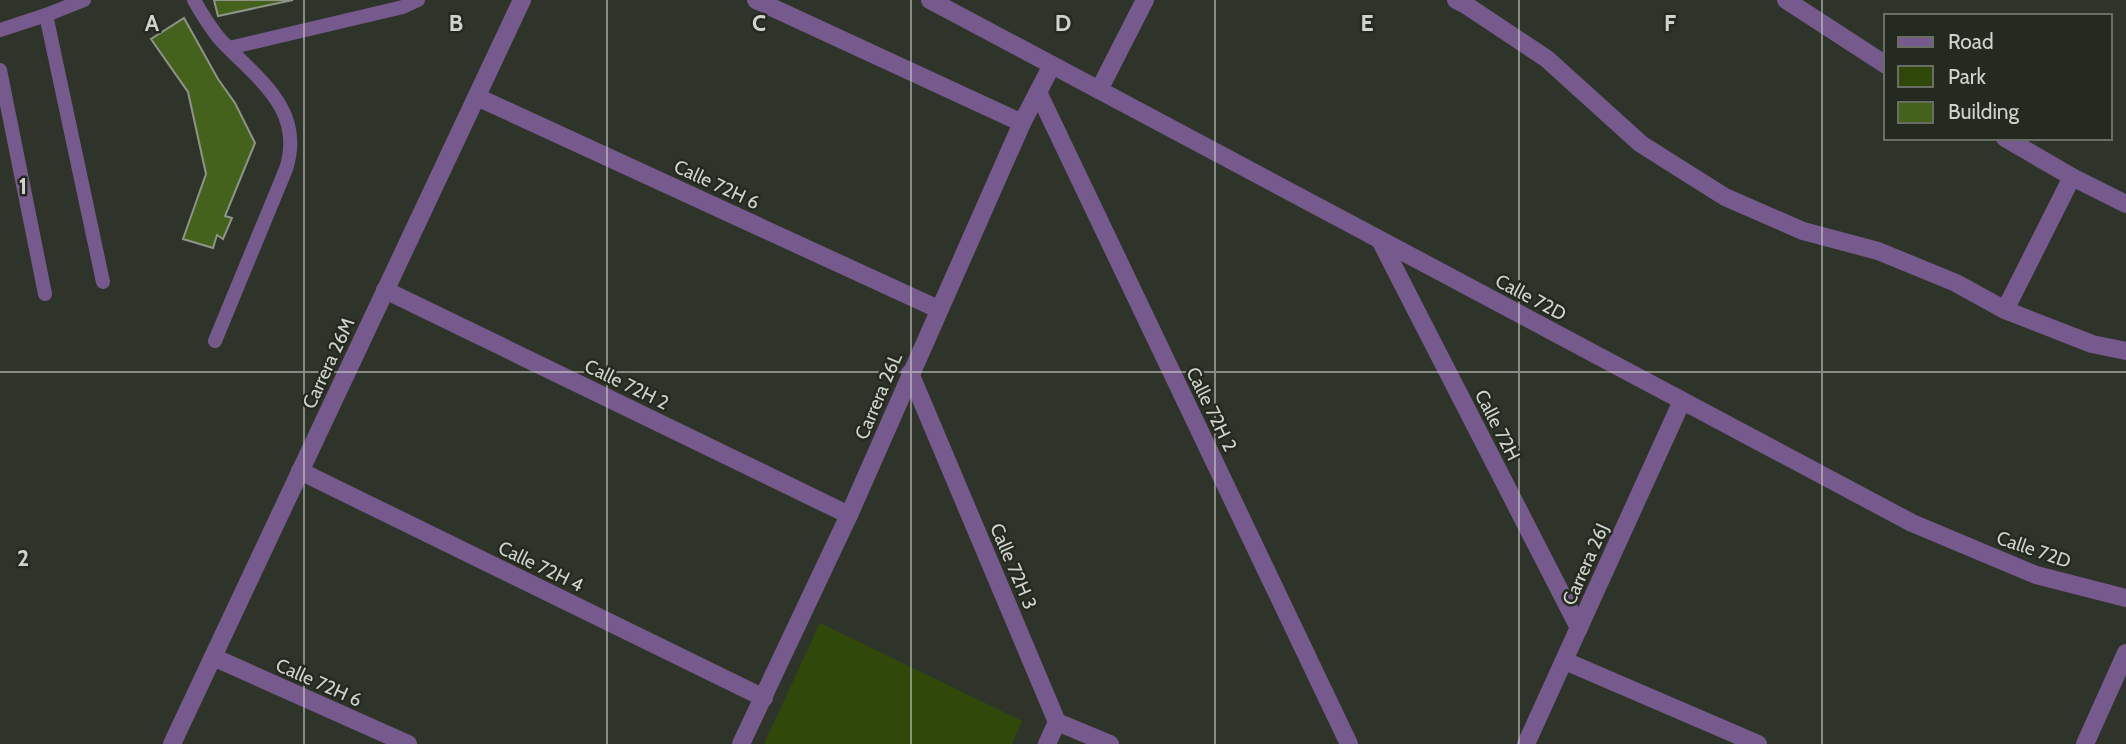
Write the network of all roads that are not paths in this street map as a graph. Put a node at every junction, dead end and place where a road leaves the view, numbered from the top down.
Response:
1 (84, 0) edge
2 (194, 0) edge
3 (418, 0) edge
4 (522, 0) edge
5 (756, 0) edge
6 (930, 0) edge
7 (1145, 0) edge
8 (1786, 0) edge
9 (1464, 2) edge
10 (46, 15) junction
11 (0, 30) edge
12 (229, 48) junction
13 (1884, 64) edge
14 (1052, 65) junction
15 (0, 70) edge
16 (1100, 90) junction
17 (1038, 92) junction
18 (477, 97) junction
19 (1022, 123) junction
20 (2008, 140) edge
21 (2072, 177) junction
22 (2126, 204) edge
23 (1380, 240) junction
24 (103, 282) dead end
25 (385, 290) junction
26 (45, 294) dead end
27 (939, 309) junction
28 (2005, 310) junction
29 (215, 341) dead end
30 (2126, 351) edge
31 (910, 373) junction
32 (1682, 401) junction
33 (300, 471) junction
34 (849, 515) junction
35 (2126, 598) edge
36 (1579, 628) junction
37 (2126, 653) edge
38 (213, 657) junction
39 (1565, 661) junction
40 (764, 698) junction
41 (1057, 722) junction
42 (172, 744) edge
43 (408, 744) edge
44 (741, 744) edge
45 (1046, 744) edge
46 (1110, 744) edge
47 (1349, 744) edge
48 (1526, 744) edge
49 (1758, 744) edge
50 (2085, 744) edge

1 - 10 lane
2 - 12 lane
3 - 12 lane
4 - 18 street, Carrera 26M
5 - 19 street
6 - 14 street, Calle 72D
7 - 16 street
8 - 13 street
9 - 28 street
10 - 11 lane
10 - 24 lane
12 - 29 lane
14 - 16 street, Calle 72D
14 - 17 street, Carrera 26L
15 - 26 lane
16 - 23 street, Calle 72D
17 - 19 street, Carrera 26L
17 - 47 street, Calle 72H 2
18 - 25 street, Carrera 26M
18 - 27 street, Calle 72H 6
19 - 27 street, Carrera 26L
20 - 21 street
21 - 22 street
21 - 28 street
23 - 32 street, Calle 72D
23 - 36 street, Calle 72H
25 - 33 street, Carrera 26M
25 - 34 street, Calle 72H 2
27 - 31 street, Carrera 26L
28 - 30 street
31 - 34 street, Carrera 26L
31 - 41 street, Calle 72H 3
32 - 35 street, Calle 72D
32 - 36 street, Carrera 26J
33 - 38 street, Carrera 26M
33 - 40 street, Calle 72H 4
34 - 40 street, Carrera 26L
36 - 39 street, Carrera 26J
37 - 50 street
38 - 42 street, Carrera 26M
38 - 43 street, Calle 72H 6
39 - 48 street, Carrera 26J
39 - 49 street
40 - 44 street, Carrera 26L
41 - 45 street
41 - 46 street

